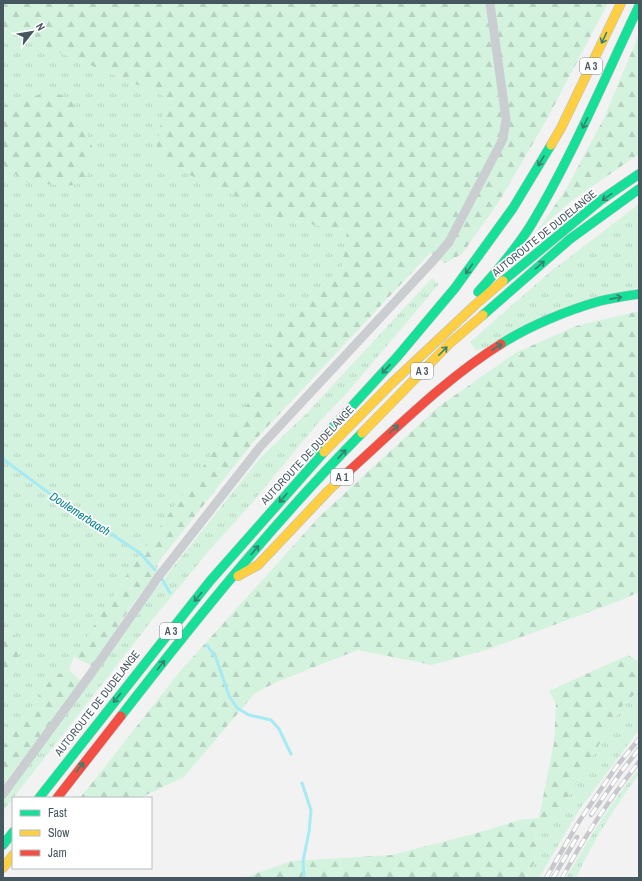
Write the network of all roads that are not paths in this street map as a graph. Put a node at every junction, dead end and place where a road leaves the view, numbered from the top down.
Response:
1 (490, 3) edge
2 (621, 3) edge
3 (639, 6) edge
4 (639, 174) edge
5 (639, 189) edge
6 (639, 294) edge
7 (392, 383) junction
8 (309, 469) junction
9 (230, 580) junction
10 (3, 794) edge
11 (40, 797) edge
12 (57, 797) edge
13 (12, 833) edge
14 (3, 845) edge
15 (12, 856) edge
16 (3, 868) edge

1 - 10 street
2 -> 8 highway, A 3
3 -> 7 highway, A 3
4 -> 7 highway, AUTOROUTE DE DUDELANGE / A 3
9 -> 5 highway, AUTOROUTE DE DUDELANGE / A 3
9 -> 6 highway, A 1
7 - 8 highway, AUTOROUTE DE DUDELANGE / A 3
8 -> 11 highway, AUTOROUTE DE DUDELANGE / A 3
12 -> 9 highway, AUTOROUTE DE DUDELANGE / A 3
13 - 14 highway
15 - 16 highway

